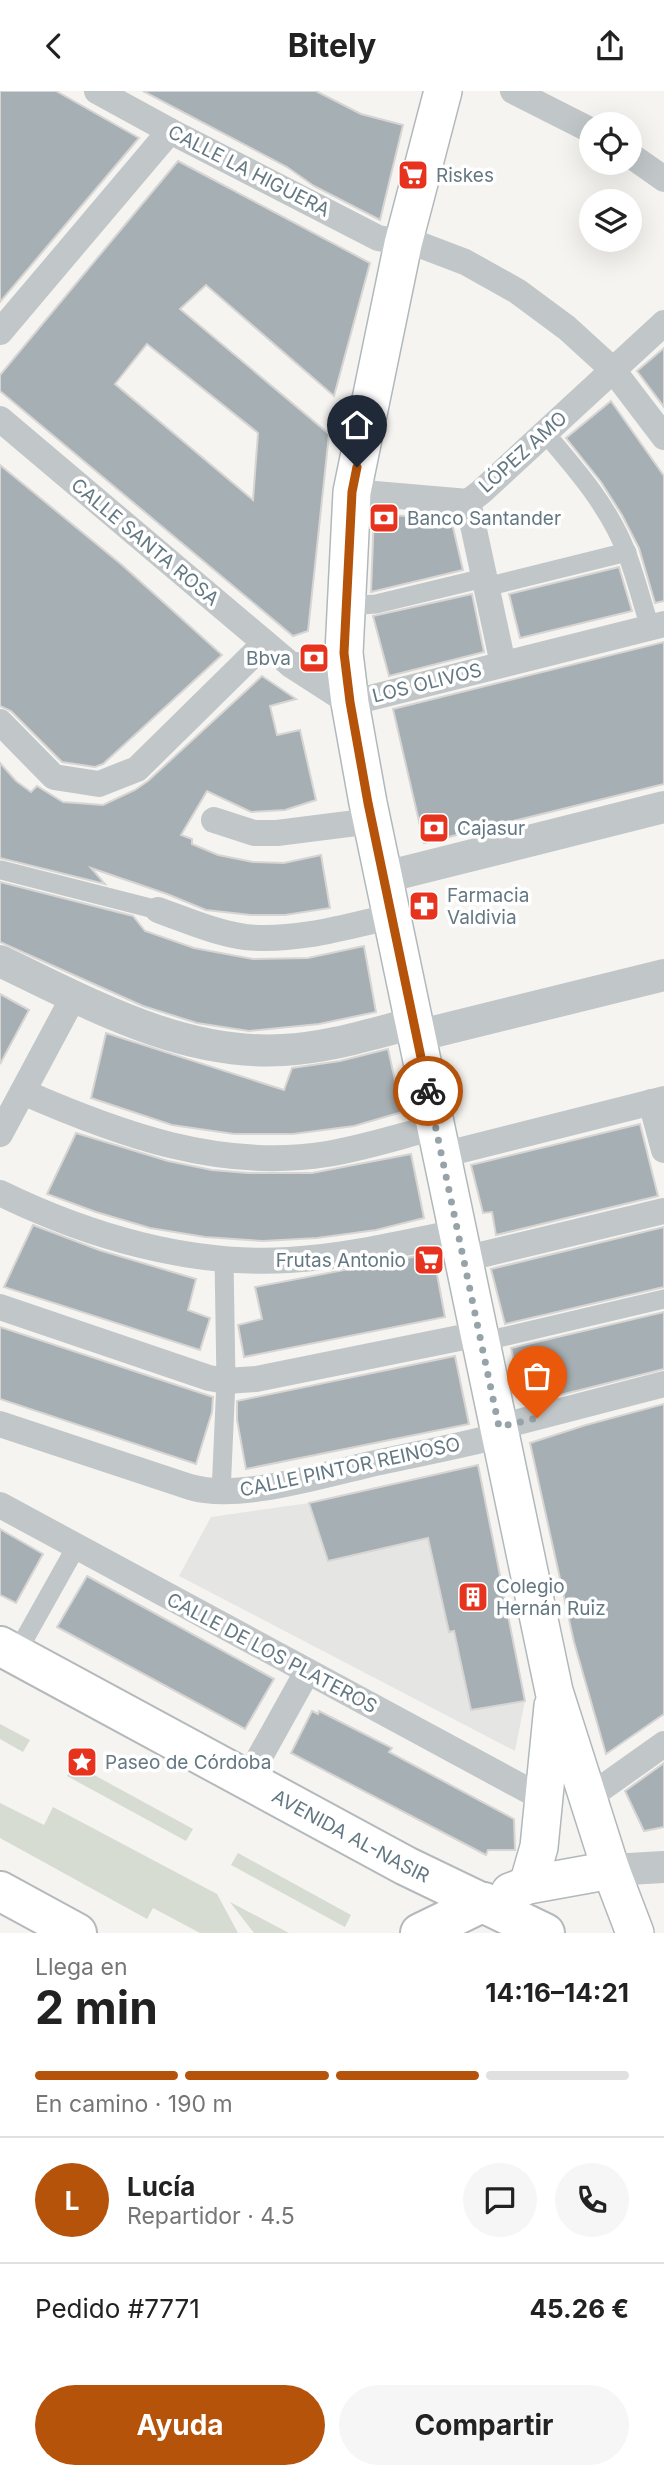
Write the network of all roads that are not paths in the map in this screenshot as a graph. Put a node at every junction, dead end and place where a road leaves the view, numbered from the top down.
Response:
1 (97, 91) edge
2 (443, 91) edge
3 (513, 91) edge
4 (579, 124) edge
5 (170, 131) junction
6 (642, 163) edge
7 (664, 179) edge
8 (403, 244) junction
9 (664, 323) edge
10 (0, 332) edge
11 (613, 370) junction
12 (0, 419) edge
13 (545, 433) junction
14 (664, 437) edge
15 (352, 492) junction
16 (468, 502) junction
17 (627, 552) junction
18 (485, 583) junction
19 (346, 606) junction
20 (657, 625) edge
21 (265, 643) junction
22 (344, 653) junction
23 (290, 664) junction
24 (503, 664) junction
25 (350, 702) junction
26 (0, 722) edge
27 (664, 807) edge
28 (214, 820) dead end
29 (372, 821) junction
30 (1, 870) edge
31 (385, 877) junction
32 (158, 910) joint
33 (393, 916) junction
34 (0, 961) edge
35 (664, 975) edge
36 (75, 996) junction
37 (416, 1030) junction
38 (23, 1092) junction
39 (658, 1101) edge
40 (0, 1134) edge
41 (439, 1141) junction
42 (664, 1150) edge
43 (0, 1193) edge
44 (664, 1211) edge
45 (461, 1245) junction
46 (224, 1259) junction
47 (664, 1299) edge
48 (0, 1307) edge
49 (480, 1338) junction
50 (226, 1381) junction
51 (664, 1384) edge
52 (0, 1424) edge
53 (500, 1431) junction
54 (221, 1493) junction
55 (0, 1505) edge
56 (76, 1547) junction
57 (8, 1650) edge
58 (307, 1672) junction
59 (554, 1691) junction
60 (664, 1744) edge
61 (247, 1780) junction
62 (588, 1798) junction
63 (544, 1799) junction
64 (664, 1867) edge
65 (611, 1870) junction
66 (528, 1885) junction
67 (0, 1892) edge
68 (484, 1902) junction
69 (64, 1929) edge
70 (420, 1933) edge
71 (545, 1933) edge
72 (635, 1933) edge

1 - 5 street, CALLE LA HIGUERA
2 - 8 main road
3 - 4 street
5 - 8 street, CALLE LA HIGUERA
5 - 10 street
6 - 7 street
8 - 11 street, CALLE LA HIGUERA
8 - 15 main road
9 - 11 street, LÓPEZ AMO
11 - 13 street, LÓPEZ AMO
11 - 14 street, CALLE LA HIGUERA
12 - 21 street, CALLE SANTA ROSA
13 - 16 street, LÓPEZ AMO
13 - 17 street
15 - 16 street, LÓPEZ AMO
15 - 19 main road
16 - 18 street
17 - 18 street
17 - 20 street
18 - 19 street
18 - 24 street
19 - 22 main road
20 - 24 street, LOS OLIVOS
21 - 23 street, CALLE SANTA ROSA
21 - 26 street
22 - 23 street
22 - 25 main road
23 - 25 street, CALLE SANTA ROSA
24 - 25 street, LOS OLIVOS
25 - 29 main road
27 - 31 street
28 - 29 street
29 - 31 main road
30 - 32 street
31 - 33 main road
32 - 33 street
33 - 37 main road
34 - 36 street
35 - 37 street
36 - 37 street
36 - 38 street
37 - 41 main road
38 - 40 street
38 - 41 street
39 - 41 street
39 - 42 street
41 - 45 main road
43 - 46 street
44 - 45 street
45 - 46 street
45 - 49 main road
46 - 50 street
47 - 49 street
48 - 50 street
49 - 50 street
49 - 53 main road
50 - 54 street
51 - 53 street, CALLE PINTOR REINOSO
52 - 54 street, CALLE PINTOR REINOSO
53 - 54 street, CALLE PINTOR REINOSO
53 - 59 main road
55 - 56 street, CALLE DE LOS PLATEROS
56 - 57 street
56 - 58 street, CALLE DE LOS PLATEROS
57 - 61 main road, AVENIDA AL-NASIR
58 - 61 street
58 - 63 street, CALLE DE LOS PLATEROS
59 - 62 main road
59 - 63 main road
60 - 62 street
61 - 68 main road, AVENIDA AL-NASIR
62 - 65 main road
63 - 66 main road
64 - 65 street
65 - 66 main road
65 - 72 main road
66 - 68 main road
67 - 69 main road
68 - 70 main road
68 - 71 main road, AVENIDA AL-NASIR

